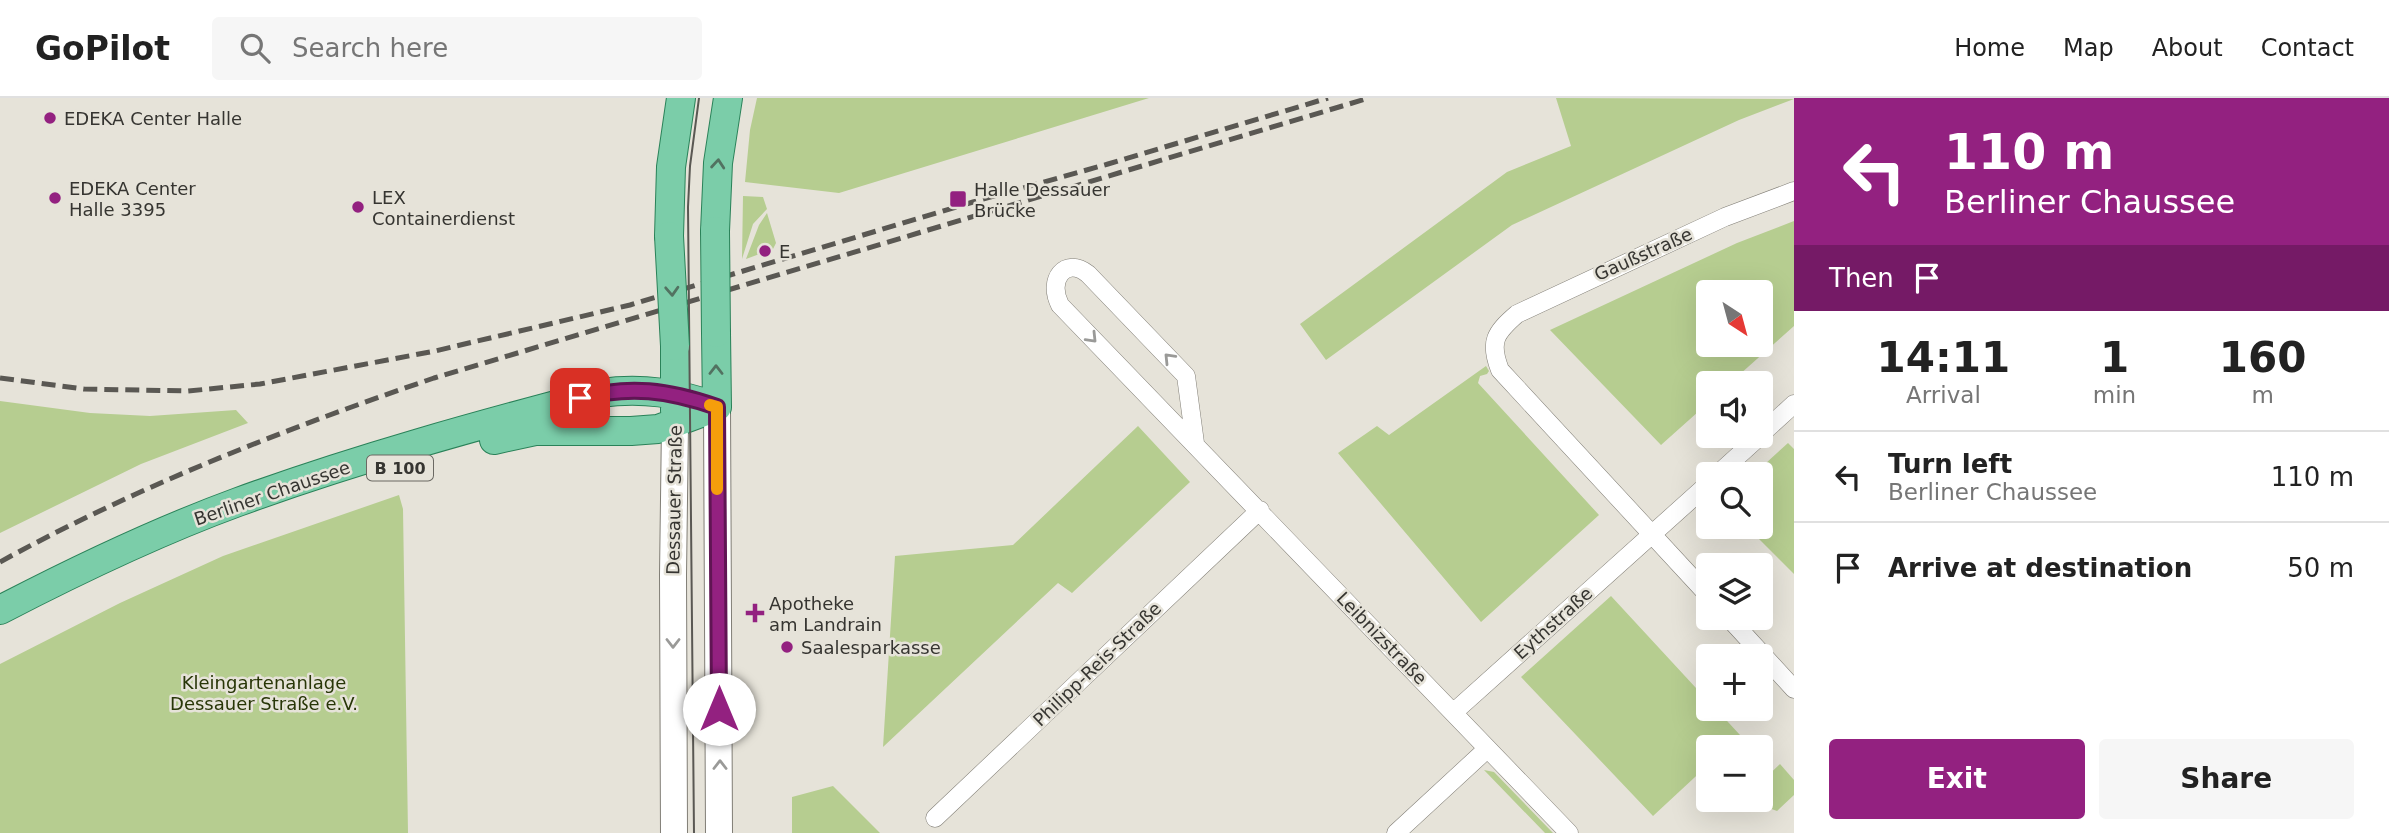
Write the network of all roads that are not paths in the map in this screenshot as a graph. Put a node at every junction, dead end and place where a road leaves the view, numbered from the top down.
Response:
1 (681, 98) edge
2 (728, 98) edge
3 (1794, 191) edge
4 (675, 348) junction
5 (632, 389) junction
6 (676, 395) junction
7 (1794, 404) edge
8 (717, 407) junction
9 (1773, 423) edge
10 (675, 424) junction
11 (1195, 443) junction
12 (1746, 448) edge
13 (1731, 462) edge
14 (1696, 495) edge
15 (1260, 510) junction
16 (1651, 533) junction
17 (1696, 582) edge
18 (0, 610) edge
19 (0, 630) edge
20 (1740, 630) edge
21 (1794, 689) edge
22 (1454, 712) junction
23 (1488, 749) junction
24 (935, 818) dead end
25 (674, 833) edge
26 (719, 833) edge
27 (1396, 833) edge
28 (1569, 833) edge

1 -> 4 main road, Dessauer Straße, bridge
8 -> 2 main road, bridge
3 - 16 street, Gaußstraße
4 - 5 main road
4 - 6 main road, Dessauer Straße
5 - 6 main road, Berliner Chaussee / B 100
5 - 18 main road, Berliner Chaussee / B 100
6 - 8 main road, Berliner Chaussee
6 - 10 main road, Dessauer Straße
7 - 9 street
8 - 10 main road, Berliner Chaussee / B 100
26 -> 8 main road
10 - 19 main road, Berliner Chaussee / B 100
10 -> 25 main road, Dessauer Straße
11 -> 11 street, Leibnizstraße
11 - 15 street, Leibnizstraße
12 - 13 street
14 - 16 street, Eythstraße
15 - 22 street, Leibnizstraße
15 - 24 street, Philipp-Reis-Straße
16 - 17 street
16 - 22 street, Eythstraße
20 - 21 street
22 - 23 street, Leibnizstraße
23 - 27 street
23 - 28 street, Leibnizstraße

